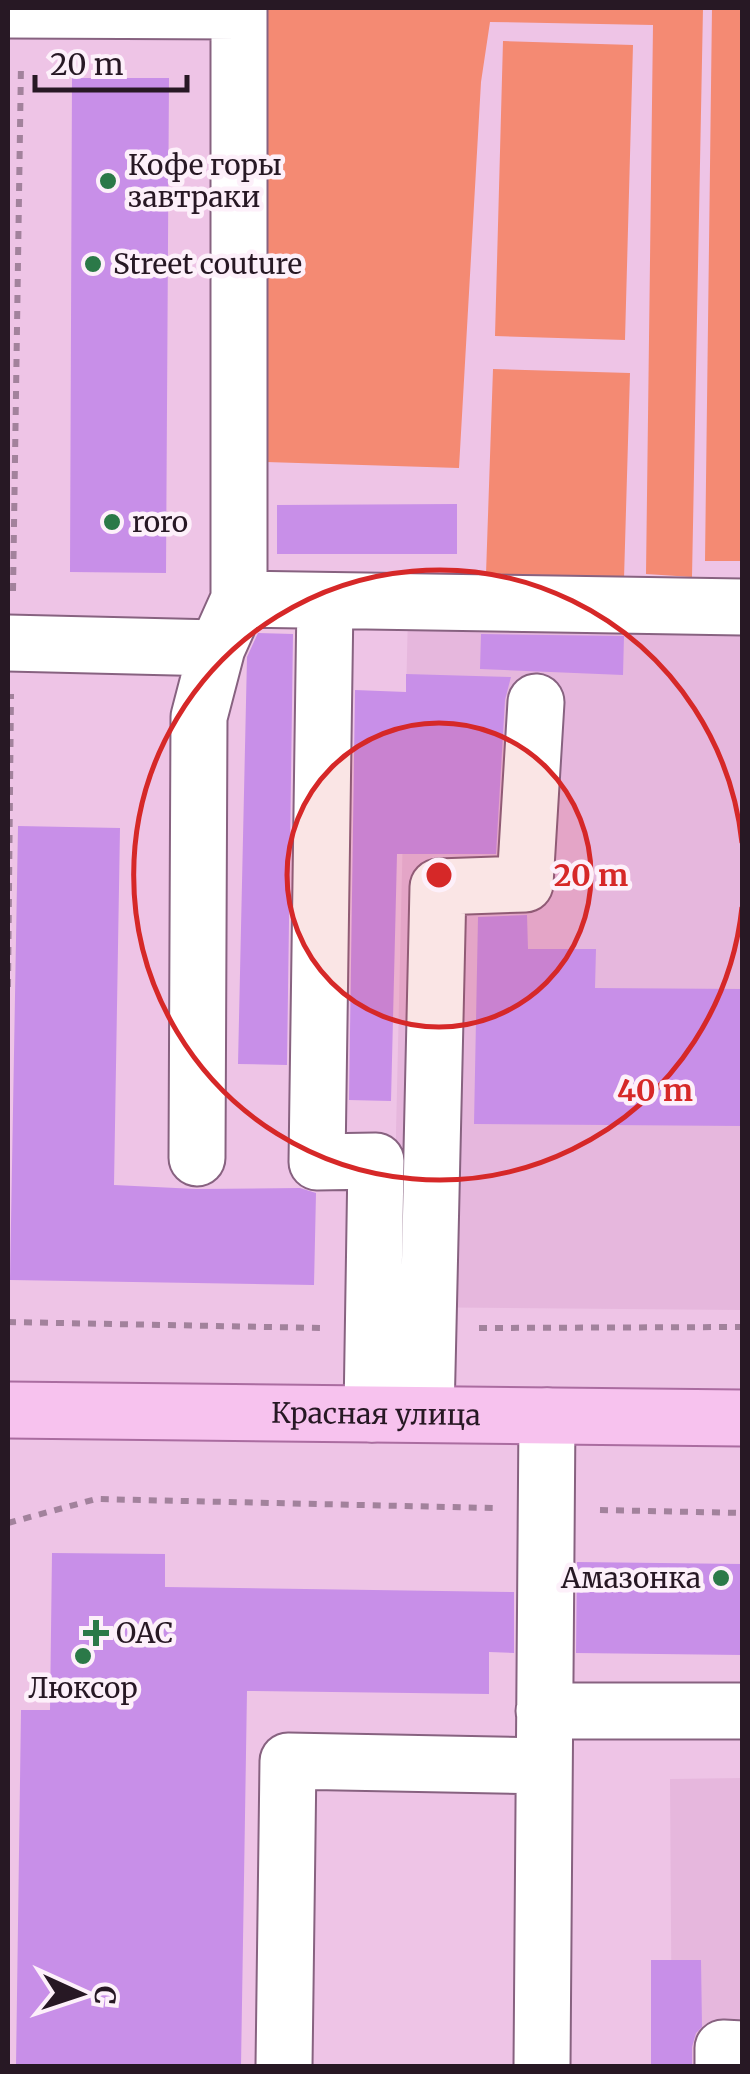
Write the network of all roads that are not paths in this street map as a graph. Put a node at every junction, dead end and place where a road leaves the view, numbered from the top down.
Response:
1 (239, 9) edge
2 (14, 10) edge
3 (239, 599) junction
4 (325, 601) junction
5 (742, 607) edge
6 (10, 643) edge
7 (218, 648) junction
8 (536, 702) dead end
9 (196, 1158) dead end
10 (8, 1410) edge
11 (372, 1414) junction
12 (426, 1414) junction
13 (548, 1416) junction
14 (742, 1418) edge
15 (544, 1711) junction
16 (742, 1711) edge
17 (544, 1766) junction
18 (742, 2049) edge
19 (284, 2066) edge
20 (542, 2066) edge
21 (723, 2066) edge

1 - 2 lane
1 - 3 lane
3 - 4 lane
3 - 7 lane
4 - 5 lane
4 - 11 lane
6 - 7 lane
7 - 9 lane
8 - 12 lane
10 - 11 main road, Красная улица
11 - 12 main road, Красная улица
12 - 13 main road, Красная улица
13 - 14 main road, Красная улица
13 - 15 lane
15 - 16 lane
15 - 17 lane
17 - 19 lane
17 - 20 lane
18 - 21 lane

